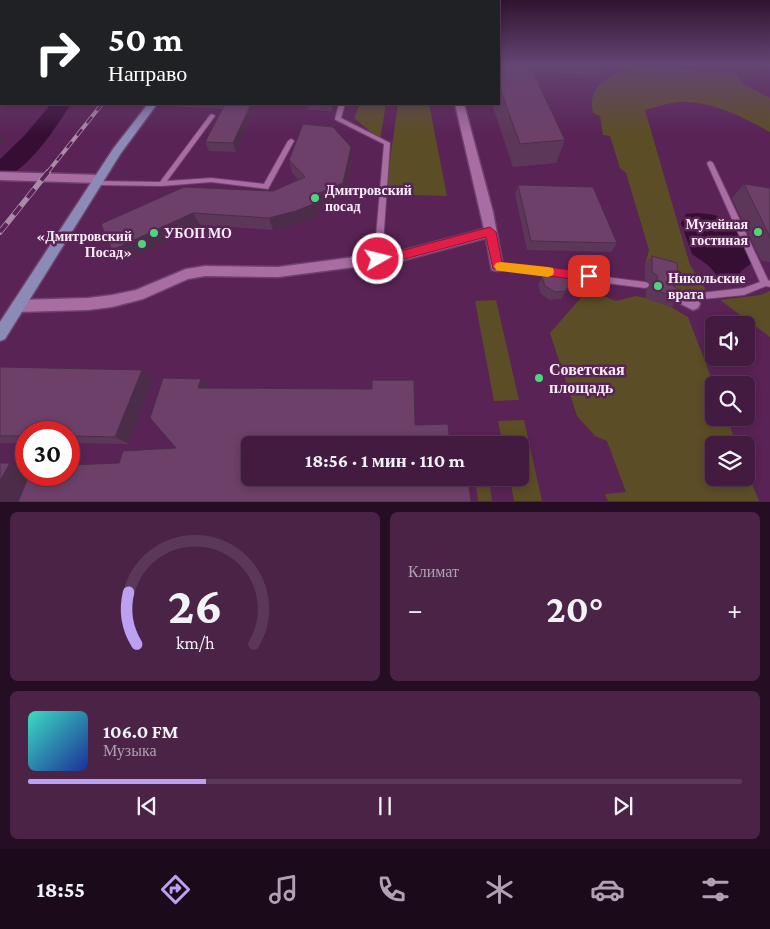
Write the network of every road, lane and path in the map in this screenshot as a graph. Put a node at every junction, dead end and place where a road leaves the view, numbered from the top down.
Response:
1 (151, 105) edge
2 (342, 105) edge
3 (459, 105) edge
4 (212, 116) dead end
5 (291, 141) dead end
6 (710, 163) dead end
7 (0, 176) edge
8 (98, 181) junction
9 (162, 184) junction
10 (490, 232) junction
11 (378, 259) junction
12 (497, 266) joint
13 (767, 284) edge
14 (645, 285) dead end
15 (684, 299) dead end
16 (18, 306) junction
17 (0, 334) edge

1 - 8 main road
2 - 11 lane
3 - 10 street
4 - 9 lane
5 - 9 lane
6 - 13 lane
7 - 8 street
8 - 9 lane
8 - 16 main road
10 - 11 street
10 - 12 street
11 - 16 street
12 - 14 lane
13 - 15 lane
16 - 17 main road

